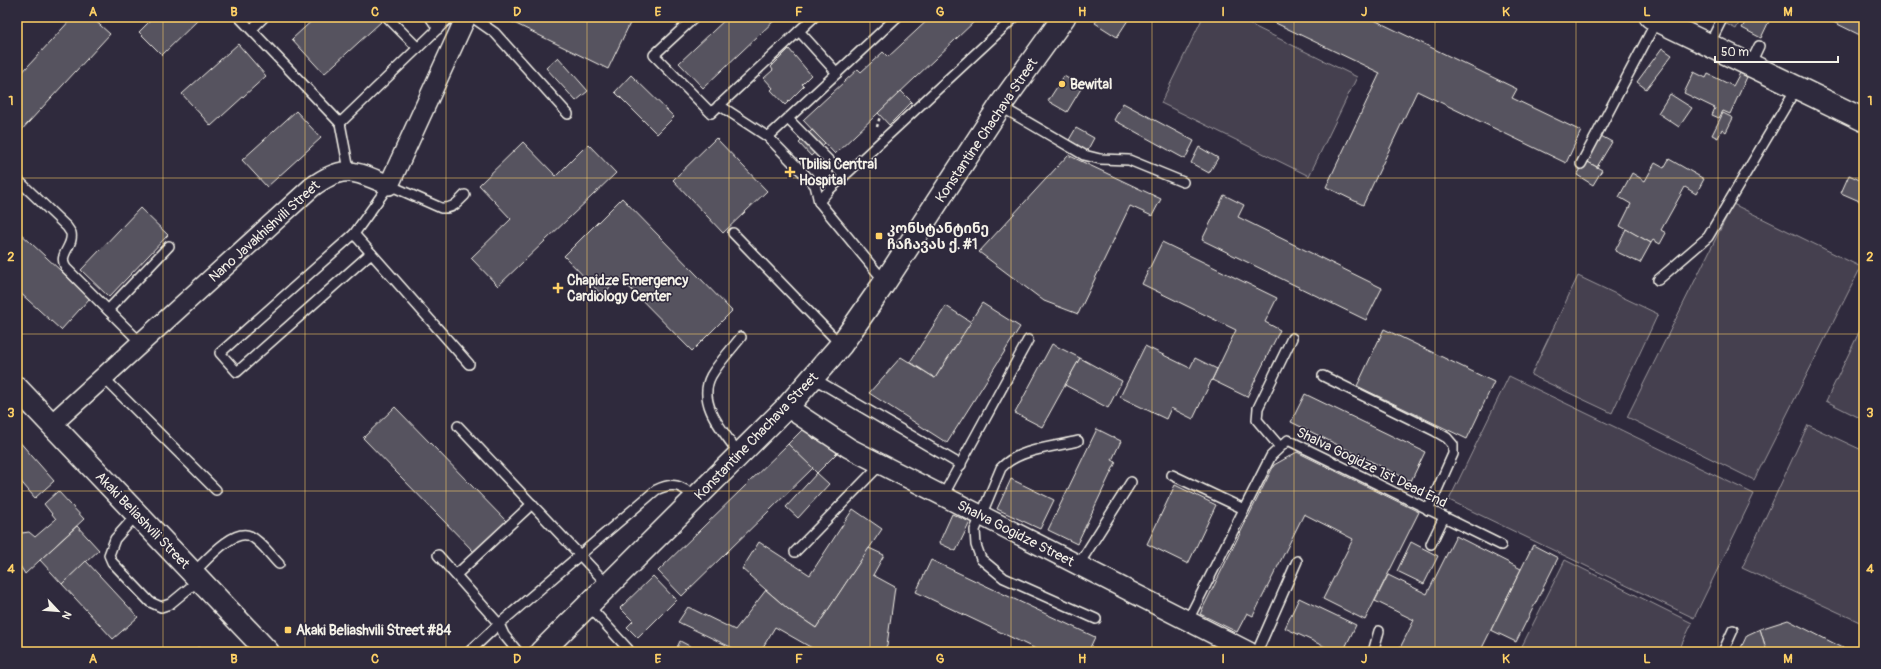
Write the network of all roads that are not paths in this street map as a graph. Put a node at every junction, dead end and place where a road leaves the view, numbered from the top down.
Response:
1 (239, 17) edge
2 (264, 17) edge
3 (387, 17) edge
4 (430, 17) edge
5 (450, 17) edge
6 (466, 17) edge
7 (472, 17) edge
8 (695, 17) edge
9 (814, 17) edge
10 (897, 17) edge
11 (1015, 17) edge
12 (1064, 17) edge
13 (1723, 17) edge
14 (1654, 18) edge
15 (252, 29) junction
16 (438, 29) junction
17 (799, 31) junction
18 (1709, 45) junction
19 (418, 48) junction
20 (838, 73) junction
21 (1798, 88) junction
22 (719, 105) junction
23 (1000, 106) junction
24 (568, 114) dead end
25 (788, 119) junction
26 (1864, 120) edge
27 (340, 123) junction
28 (768, 137) junction
29 (1581, 164) dead end
30 (349, 170) junction
31 (844, 176) junction
32 (17, 179) edge
33 (1182, 182) dead end
34 (389, 185) junction
35 (465, 195) dead end
36 (819, 202) junction
37 (732, 233) dead end
38 (354, 234) junction
39 (169, 246) dead end
40 (371, 253) junction
41 (1658, 280) dead end
42 (885, 282) junction
43 (108, 310) junction
44 (741, 337) dead end
45 (1292, 338) dead end
46 (1028, 340) dead end
47 (141, 343) junction
48 (841, 346) junction
49 (469, 364) dead end
50 (1323, 376) dead end
51 (103, 378) junction
52 (813, 378) junction
53 (17, 388) edge
54 (788, 407) junction
55 (52, 424) junction
56 (458, 426) dead end
57 (1078, 441) dead end
58 (1280, 447) junction
59 (740, 454) junction
60 (881, 464) junction
61 (961, 465) junction
62 (1172, 475) dead end
63 (1131, 482) dead end
64 (216, 490) dead end
65 (943, 496) junction
66 (696, 498) junction
67 (532, 504) junction
68 (1244, 509) junction
69 (1428, 510) junction
70 (138, 514) junction
71 (980, 515) junction
72 (1444, 517) junction
73 (1431, 544) dead end
74 (1501, 545) dead end
75 (795, 552) dead end
76 (438, 555) dead end
77 (579, 556) junction
78 (1297, 561) dead end
79 (279, 564) dead end
80 (1079, 564) junction
81 (456, 575) junction
82 (196, 576) junction
83 (608, 585) junction
84 (588, 605) junction
85 (1096, 619) dead end
86 (1188, 620) junction
87 (499, 624) junction
88 (1733, 630) dead end
89 (1378, 631) dead end
90 (268, 652) edge
91 (469, 652) edge
92 (518, 652) edge
93 (541, 652) edge
94 (628, 652) edge
95 (1248, 652) edge
96 (1256, 652) edge
97 (1373, 652) edge
98 (1723, 652) edge

1 - 15 lane
2 - 15 lane
3 - 19 lane
4 - 16 lane
5 - 16 lane
6 - 34 street
7 - 24 lane
8 - 22 lane
9 - 17 lane
10 - 20 lane
11 - 31 lane
12 - 23 street, Konstantine Chachava Street
13 - 18 lane
14 - 18 street
14 - 29 lane
15 - 27 lane
16 - 19 lane
17 - 20 lane
17 - 22 lane
18 - 21 street
19 - 27 lane
20 - 25 lane
21 - 26 street
21 - 41 lane
22 - 28 lane
23 - 33 lane
23 - 42 street, Konstantine Chachava Street
25 - 28 lane
25 - 31 lane
27 - 30 lane
28 - 36 lane
30 - 34 street
30 - 47 street, Nano Javakhishvili Street
31 - 36 lane
32 - 43 lane
34 - 35 lane
34 - 38 lane
36 - 42 lane
37 - 48 lane
38 - 40 lane
38 - 40 lane
39 - 43 lane
40 - 49 lane
42 - 48 street, Konstantine Chachava Street
43 - 47 lane
44 - 59 lane
45 - 58 lane
46 - 61 lane
47 - 51 street, Nano Javakhishvili Street
48 - 52 street, Konstantine Chachava Street
50 - 69 lane
51 - 55 street, Nano Javakhishvili Street
51 - 64 lane
52 - 54 street, Konstantine Chachava Street
52 - 61 lane
53 - 55 street, Akaki Beliashvili Street
54 - 59 street, Konstantine Chachava Street
54 - 60 street, Shalva Gogidze Street
55 - 70 street, Akaki Beliashvili Street
56 - 67 lane
57 - 71 lane
58 - 68 lane, Shalva Gogidze 1st Dead End
58 - 69 lane, Shalva Gogidze 1st Dead End
59 - 66 street, Konstantine Chachava Street
60 - 65 street, Shalva Gogidze Street
60 - 75 lane
61 - 65 lane
62 - 68 lane
63 - 80 lane
65 - 71 street, Shalva Gogidze Street
66 - 77 lane
66 - 83 street, Konstantine Chachava Street
67 - 77 lane
67 - 81 lane
68 - 86 lane, Shalva Gogidze 1st Dead End
69 - 72 lane, Shalva Gogidze 1st Dead End
70 - 82 street, Akaki Beliashvili Street
70 - 82 lane
71 - 80 street, Shalva Gogidze Street
71 - 85 lane
72 - 73 lane
72 - 74 lane, Shalva Gogidze 1st Dead End
76 - 81 lane
77 - 83 lane
77 - 87 lane
78 - 96 lane
79 - 82 lane
80 - 86 street, Shalva Gogidze Street
81 - 87 lane
82 - 90 street, Akaki Beliashvili Street
83 - 84 street, Konstantine Chachava Street
84 - 93 street, Konstantine Chachava Street
84 - 94 lane
86 - 95 street, Shalva Gogidze Street
87 - 91 lane
87 - 92 lane
88 - 98 lane
89 - 97 lane

